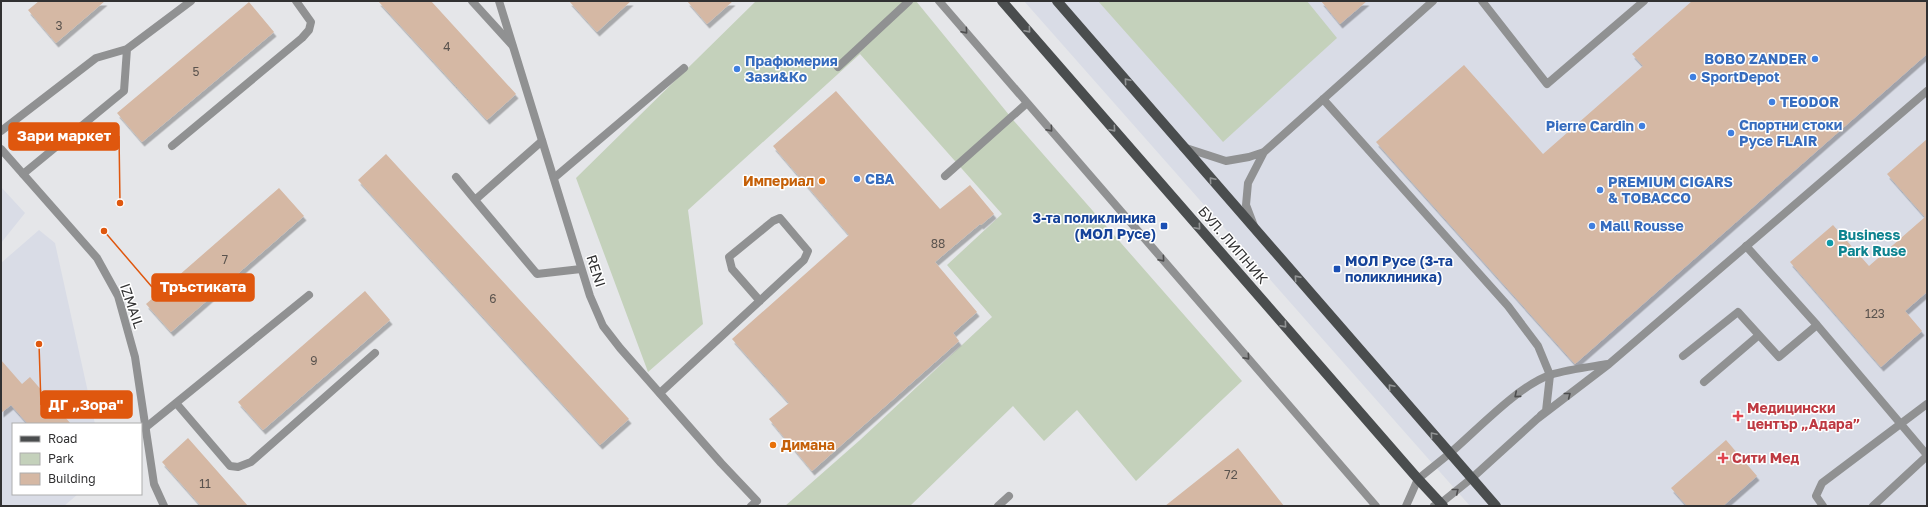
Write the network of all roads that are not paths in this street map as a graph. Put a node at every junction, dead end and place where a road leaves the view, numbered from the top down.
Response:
1 (191, 1) edge
2 (296, 1) edge
3 (472, 1) edge
4 (499, 1) edge
5 (909, 1) edge
6 (939, 1) edge
7 (1002, 1) edge
8 (1058, 1) edge
9 (1433, 1) edge
10 (1482, 1) edge
11 (1644, 1) edge
12 (512, 45) junction
13 (126, 50) junction
14 (838, 67) dead end
15 (684, 68) dead end
16 (1927, 90) edge
17 (1323, 99) junction
18 (1027, 103) junction
19 (1, 131) edge
20 (542, 141) junction
21 (172, 146) dead end
22 (1182, 146) junction
23 (1, 149) edge
24 (1264, 152) junction
25 (23, 174) junction
26 (945, 176) dead end
27 (456, 177) dead end
28 (554, 178) junction
29 (475, 200) junction
30 (1256, 230) junction
31 (1746, 246) junction
32 (581, 269) junction
33 (309, 295) dead end
34 (760, 301) junction
35 (1817, 325) junction
36 (1759, 335) junction
37 (374, 353) dead end
38 (1683, 356) dead end
39 (1608, 364) junction
40 (1550, 375) junction
41 (1704, 382) dead end
42 (660, 393) junction
43 (176, 403) junction
44 (1927, 404) edge
45 (1537, 419) junction
46 (1902, 424) junction
47 (145, 428) junction
48 (1449, 454) junction
49 (1927, 455) edge
50 (1472, 478) junction
51 (1418, 479) junction
52 (1009, 496) dead end
53 (754, 503) edge
54 (1439, 505) edge
55 (164, 506) edge
56 (998, 506) edge
57 (1376, 506) edge
58 (1406, 506) edge
59 (1496, 506) edge
60 (1823, 506) edge
61 (1873, 506) edge

1 - 13 street
2 - 21 street
3 - 12 street
4 - 12 street, RENI
5 - 14 street
6 -> 18 street
7 -> 51 main road, БУЛ. ЛИПНИК
22 -> 8 main road, БУЛ. ЛИПНИК
9 - 17 street
10 - 11 street
12 - 20 street, RENI
13 - 19 street
13 - 25 street
15 - 28 street
16 - 31 street
17 - 24 street
17 - 40 street
18 - 26 street
18 -> 57 street
20 - 28 street, RENI
20 - 29 street
22 - 24 street
30 -> 22 main road, БУЛ. ЛИПНИК
23 - 25 street, IZMAIL
24 - 30 street
25 - 47 street, IZMAIL
27 - 29 street
28 - 32 street, RENI
29 - 32 street
48 -> 30 main road, БУЛ. ЛИПНИК
31 - 35 street
31 - 39 street
32 - 42 street, RENI
33 - 43 street
34 - 34 street
34 - 42 street
35 - 36 street
35 - 46 street
36 - 38 street
36 - 41 street
37 - 43 street
39 - 40 street
45 -> 39 street
40 - 45 street
40 -> 48 street
42 - 53 street, RENI
43 - 47 street
44 - 46 street
45 - 50 street
46 - 49 street
46 - 60 street
47 - 55 street, IZMAIL
48 - 50 main road, БУЛ. ЛИПНИК
48 - 51 street
49 - 61 street
54 -> 50 street
50 - 59 main road, БУЛ. ЛИПНИК
51 - 54 main road, БУЛ. ЛИПНИК
51 - 58 street
52 - 56 street

